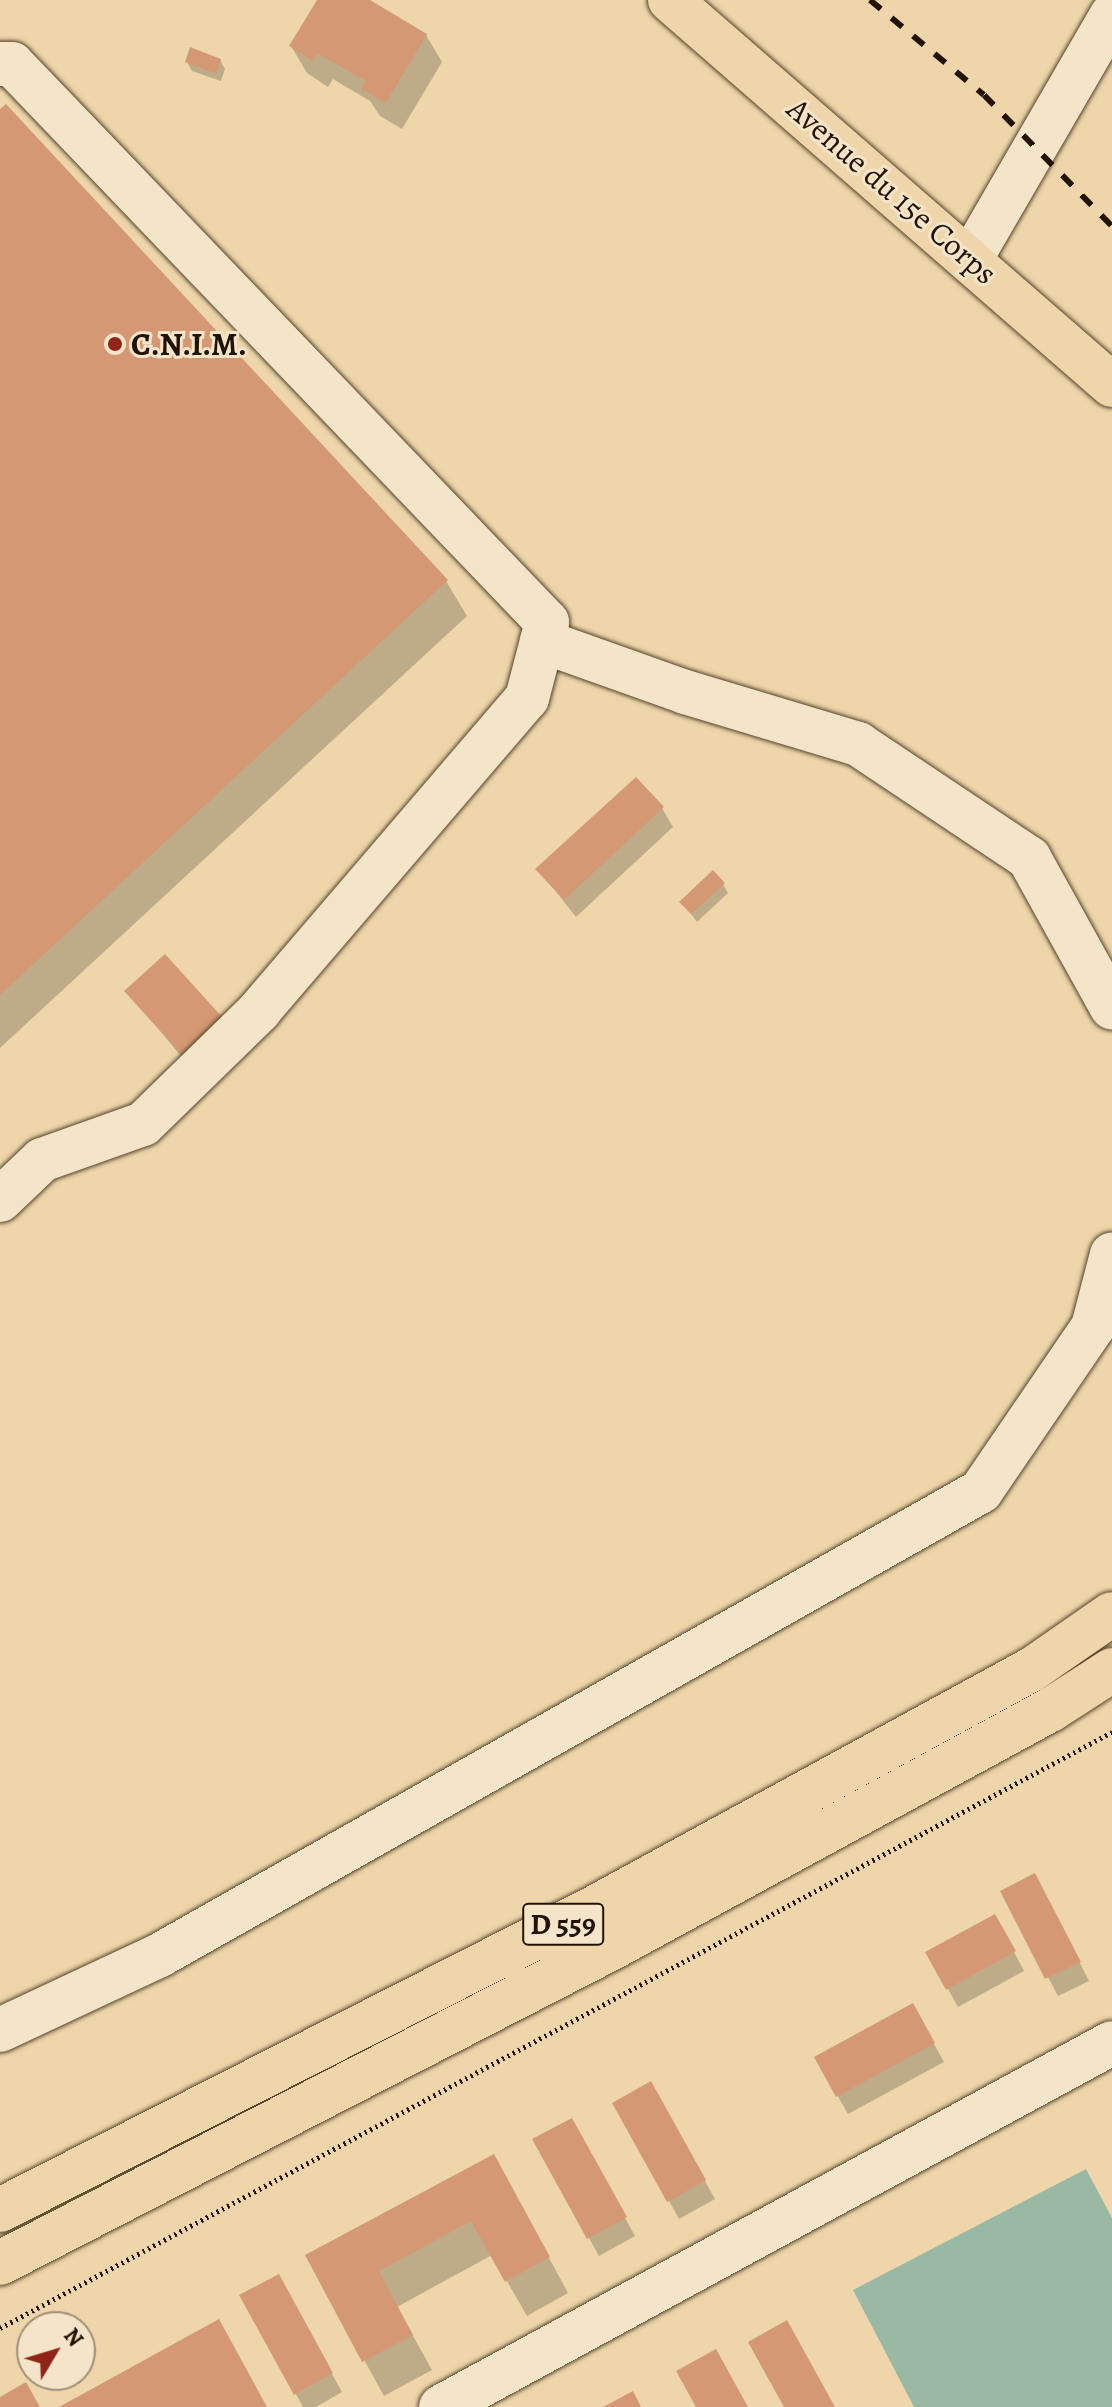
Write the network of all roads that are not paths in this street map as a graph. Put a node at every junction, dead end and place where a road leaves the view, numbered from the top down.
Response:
1 (670, 0) edge
2 (1112, 15) edge
3 (0, 64) edge
4 (971, 258) junction
5 (1112, 385) edge
6 (542, 641) junction
7 (1112, 1008) edge
8 (0, 1200) edge
9 (1112, 1254) edge
10 (1112, 1614) edge
11 (1112, 1670) edge
12 (0, 2030) edge
13 (1112, 2043) edge
14 (0, 2210) edge
15 (11, 2259) edge
16 (441, 2407) edge

1 - 4 main road, Avenue du 15e Corps
2 - 4 street
3 - 6 street
4 - 5 main road, Avenue du 15e Corps
6 - 7 street
6 - 8 street
9 - 12 street
10 - 14 main road, D 559
11 - 15 main road, D 559
13 - 16 street

